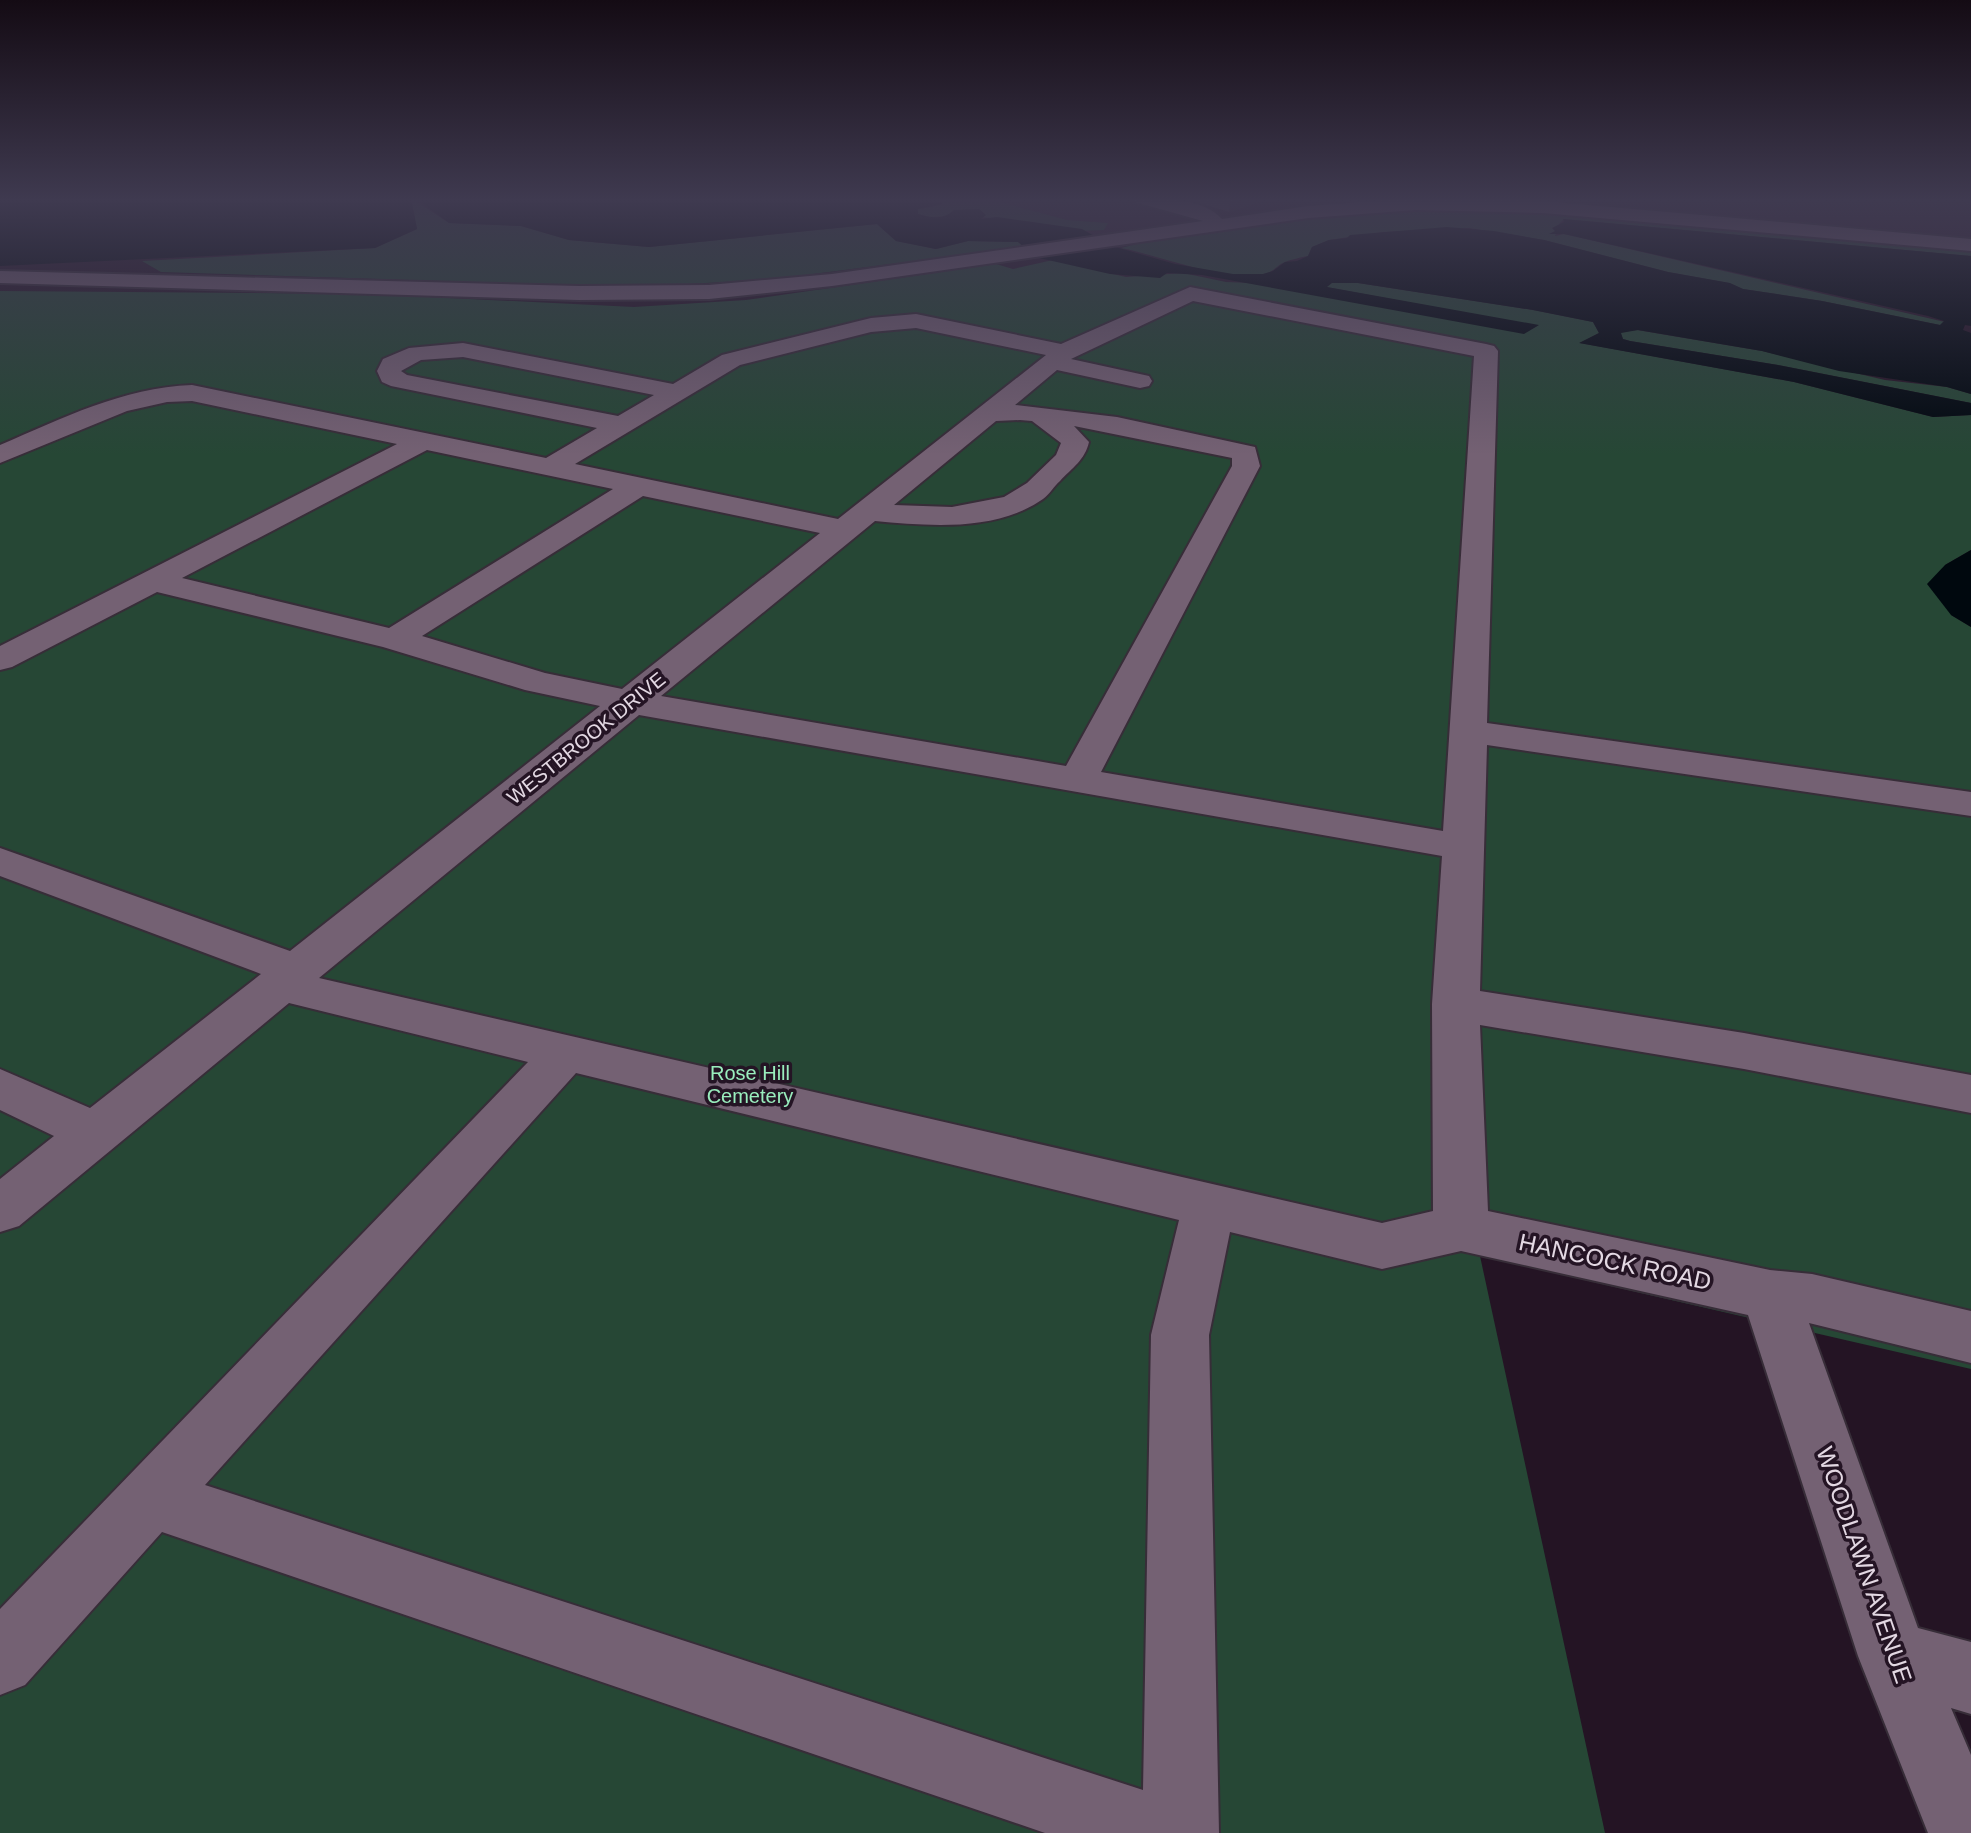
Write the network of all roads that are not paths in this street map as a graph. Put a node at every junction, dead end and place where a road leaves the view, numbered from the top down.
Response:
1 (255, 284) edge
2 (809, 284) edge
3 (1059, 358) junction
4 (1140, 381) dead end
5 (677, 392) junction
6 (989, 413) junction
7 (1037, 413) junction
8 (622, 425) junction
9 (1116, 427) junction
10 (422, 442) junction
11 (1074, 449) junction
12 (0, 455) edge
13 (549, 468) junction
14 (637, 487) junction
15 (856, 520) junction
16 (152, 581) junction
17 (394, 639) junction
18 (0, 660) edge
19 (630, 702) junction
20 (1467, 731) junction
21 (1077, 781) junction
22 (1971, 804) edge
23 (1462, 847) junction
24 (0, 861) edge
25 (288, 978) junction
26 (1456, 1004) junction
27 (565, 1054) junction
28 (0, 1088) edge
29 (1971, 1094) edge
30 (95, 1133) junction
31 (1210, 1206) junction
32 (0, 1210) edge
33 (1461, 1228) junction
34 (1770, 1295) junction
35 (1971, 1337) edge
36 (154, 1495) junction
37 (1893, 1656) junction
38 (0, 1660) edge
39 (1971, 1678) edge
40 (1158, 1833) edge
41 (1181, 1833) edge
42 (1966, 1833) edge

1 - 2 street
3 - 4 street
3 - 5 street
3 - 6 street, WESTBROOK DRIVE
3 - 20 street, WESTBROOK DRIVE
5 - 8 street
5 - 8 street
6 - 7 street
6 - 15 street, WESTBROOK DRIVE
7 - 9 street
7 - 11 street
8 - 13 street
9 - 11 street
9 - 21 street
10 - 12 street
10 - 13 street
10 - 16 street
11 - 15 street
13 - 14 street
14 - 15 street
14 - 17 street
15 - 19 street, WESTBROOK DRIVE
16 - 17 street
16 - 18 street
17 - 19 street
19 - 21 street
19 - 25 street, WESTBROOK DRIVE
20 - 22 street
20 - 23 street
21 - 23 street
23 - 26 street
24 - 25 street
25 - 27 street
25 - 30 street, WESTBROOK DRIVE
26 - 29 street
26 - 33 street
27 - 31 street
27 - 36 street
28 - 30 street
30 - 32 street, WESTBROOK DRIVE
31 - 33 street
31 - 41 street
33 - 34 street, HANCOCK ROAD
34 - 35 street, HANCOCK ROAD
34 - 37 street, WOODLAWN AVENUE
36 - 38 street
36 - 40 street
37 - 39 street
37 - 42 street, WOODLAWN AVENUE

